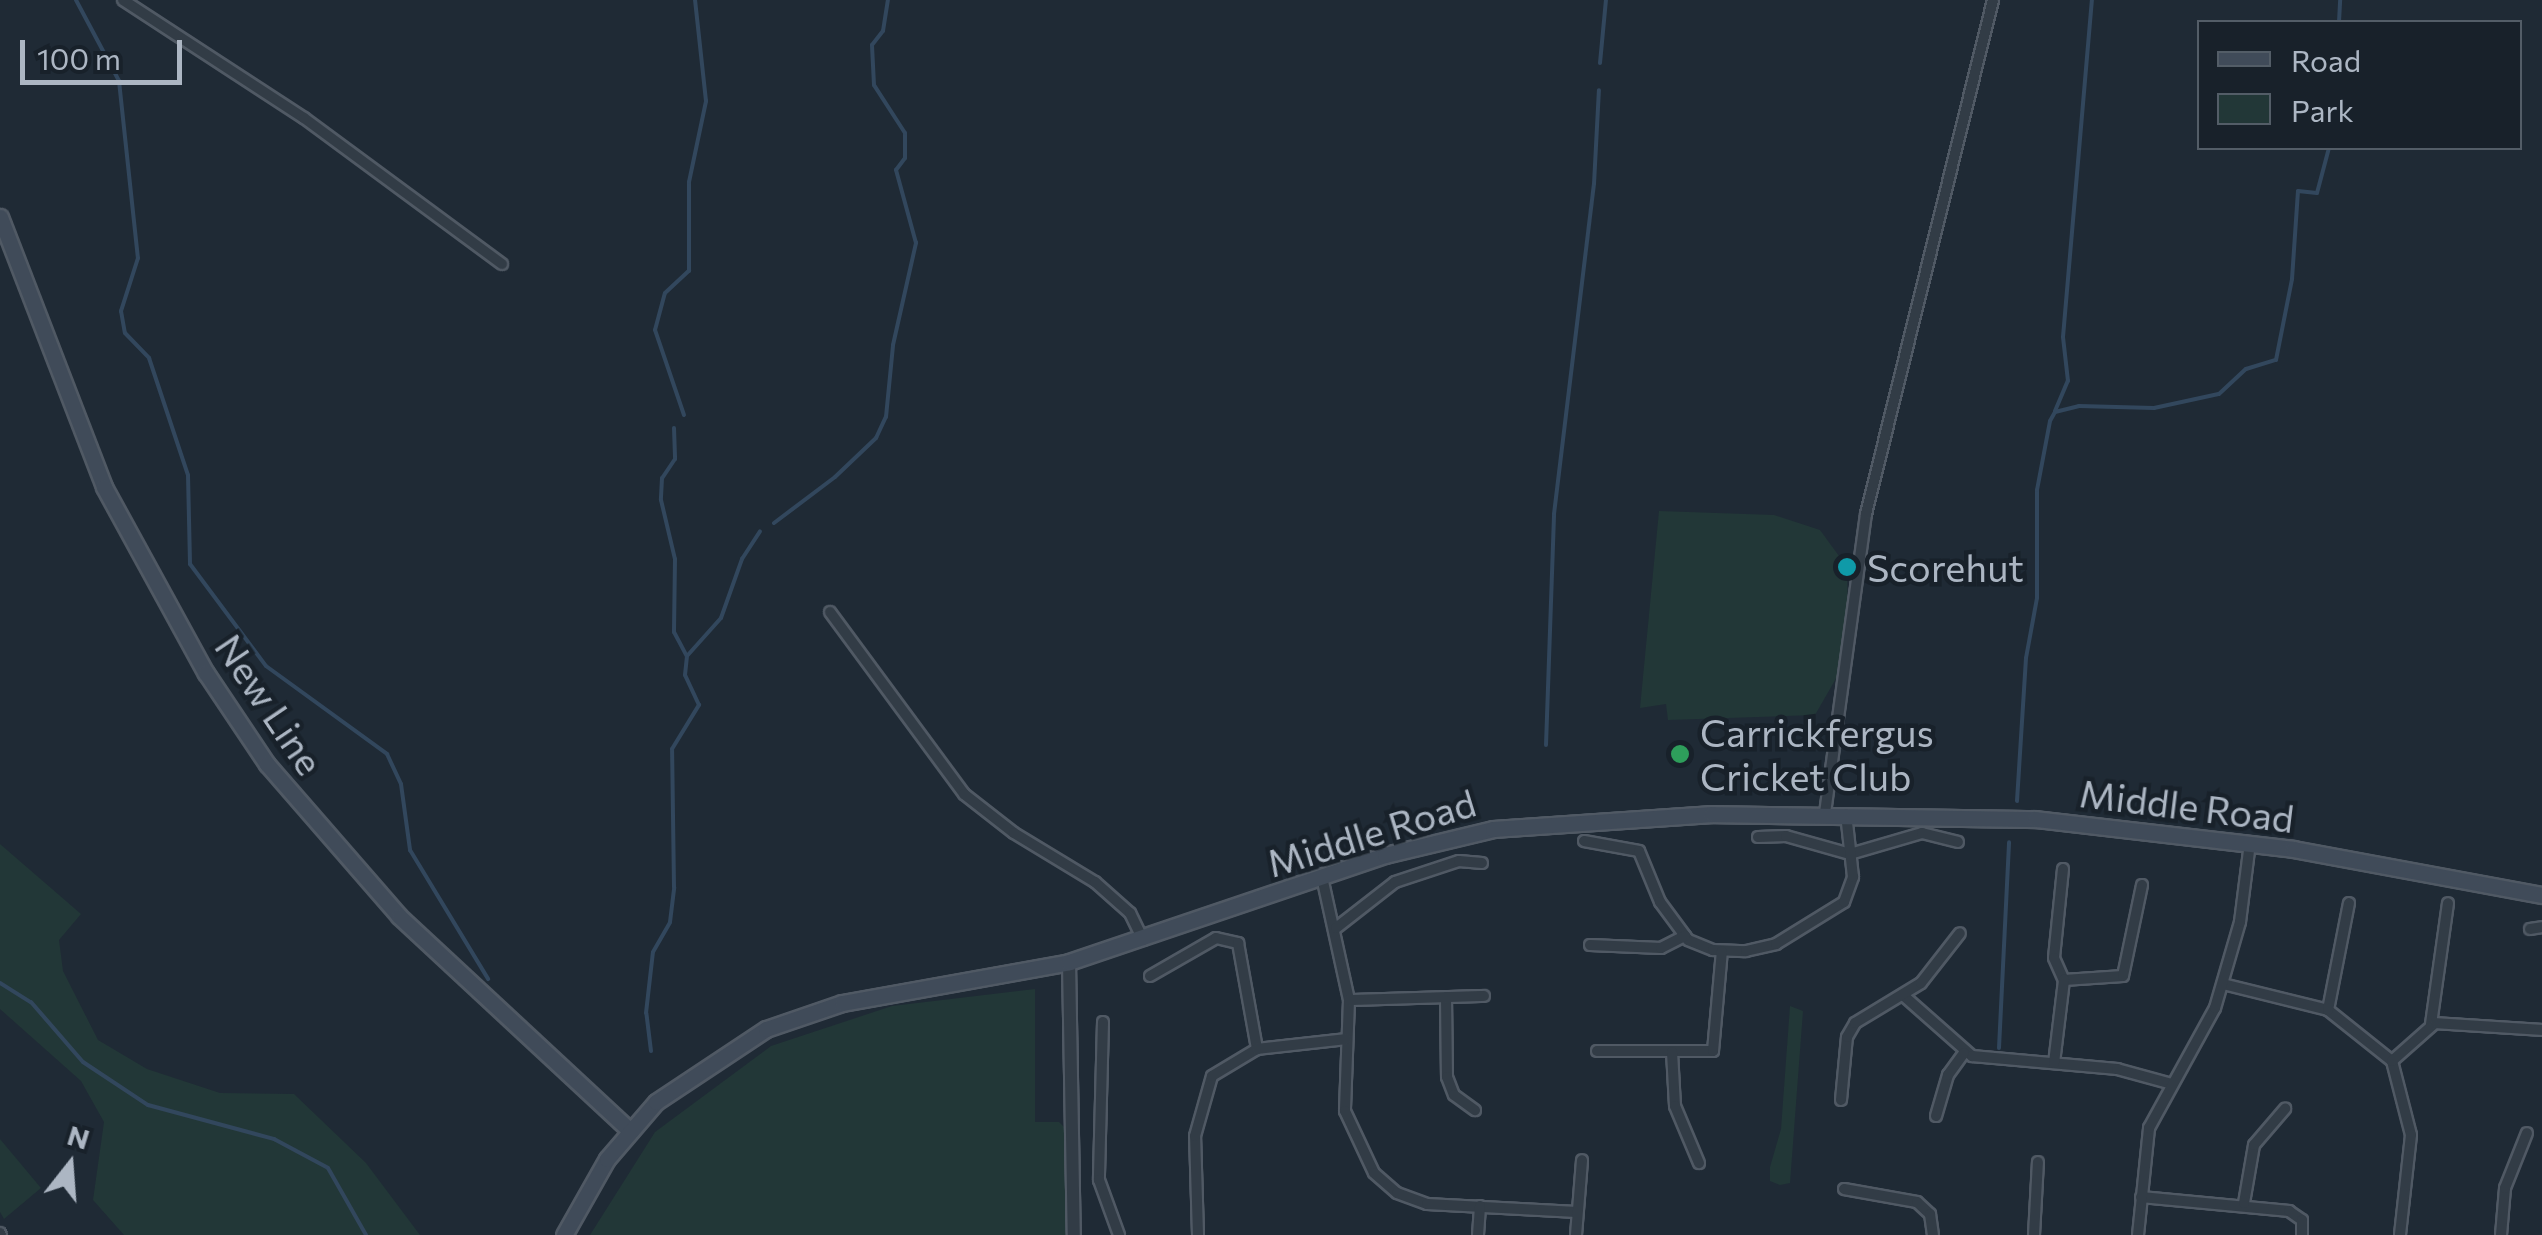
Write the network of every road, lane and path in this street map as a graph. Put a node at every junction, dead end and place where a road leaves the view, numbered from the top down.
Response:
1 (124, 0) edge
2 (1993, 0) edge
3 (0, 217) edge
4 (502, 264) dead end
5 (830, 612) dead end
6 (1846, 813) junction
7 (1825, 814) junction
8 (1758, 837) dead end
9 (1584, 842) dead end
10 (1958, 842) dead end
11 (2250, 844) junction
12 (1850, 854) junction
13 (1482, 863) dead end
14 (2063, 868) dead end
15 (1322, 877) junction
16 (2142, 885) dead end
17 (2542, 894) edge
18 (2349, 903) dead end
19 (2448, 903) dead end
20 (1336, 928) junction
21 (1960, 933) dead end
22 (1684, 936) junction
23 (1143, 940) junction
24 (1590, 945) dead end
25 (1722, 952) junction
26 (1069, 962) junction
27 (1150, 976) dead end
28 (2064, 980) junction
29 (2223, 984) junction
30 (1484, 996) dead end
31 (1904, 996) junction
32 (1446, 997) junction
33 (1349, 1000) junction
34 (2328, 1010) junction
35 (1103, 1022) dead end
36 (2431, 1024) junction
37 (2542, 1030) edge
38 (1346, 1039) junction
39 (1257, 1049) junction
40 (1597, 1051) dead end
41 (1672, 1052) junction
42 (1964, 1052) junction
43 (2392, 1061) junction
44 (2054, 1063) junction
45 (2172, 1084) junction
46 (1842, 1100) dead end
47 (2285, 1109) dead end
48 (1474, 1110) dead end
49 (1936, 1116) dead end
50 (630, 1130) junction
51 (2526, 1133) dead end
52 (1582, 1160) dead end
53 (2038, 1162) dead end
54 (1698, 1163) dead end
55 (1844, 1188) dead end
56 (2141, 1197) junction
57 (2244, 1204) junction
58 (1480, 1206) junction
59 (1577, 1212) junction
60 (564, 1235) edge
61 (1074, 1235) edge
62 (1119, 1235) edge
63 (1198, 1235) edge
64 (1478, 1235) edge
65 (1576, 1235) edge
66 (1933, 1235) edge
67 (2034, 1235) edge
68 (2138, 1235) edge
69 (2302, 1235) edge
70 (2400, 1235) edge
71 (2501, 1235) edge

1 - 4 street
2 - 7 street
3 - 50 main road, New Line
5 - 23 street
6 - 7 main road, Middle Road
6 - 11 main road, Middle Road
6 - 12 street
7 - 15 main road, Middle Road
8 - 12 street
9 - 22 street
10 - 12 street
11 - 17 main road, Middle Road
11 - 29 street
12 - 25 street
13 - 20 street
14 - 28 street
15 - 20 street
15 - 23 main road, Middle Road
16 - 28 street
18 - 34 street
19 - 36 street
20 - 33 street
21 - 31 street
22 - 24 street
22 - 25 street
23 - 26 main road, Middle Road
25 - 41 street
26 - 50 main road, Middle Road
26 - 61 street
27 - 39 street
28 - 44 street
29 - 34 street
29 - 45 street
30 - 32 street
31 - 42 street
31 - 46 street
32 - 33 street
32 - 48 street
33 - 38 street
34 - 43 street
35 - 62 street
36 - 37 street
36 - 43 street
38 - 39 street
38 - 58 street
39 - 63 street
40 - 41 street
41 - 54 street
42 - 44 street
42 - 49 street
43 - 70 street
44 - 45 street
45 - 56 street
47 - 57 street
50 - 60 main road, Middle Road
51 - 71 street
52 - 59 street
53 - 67 street
55 - 66 street
56 - 57 street
56 - 68 street
57 - 69 street
58 - 59 street
58 - 64 street
59 - 65 street

